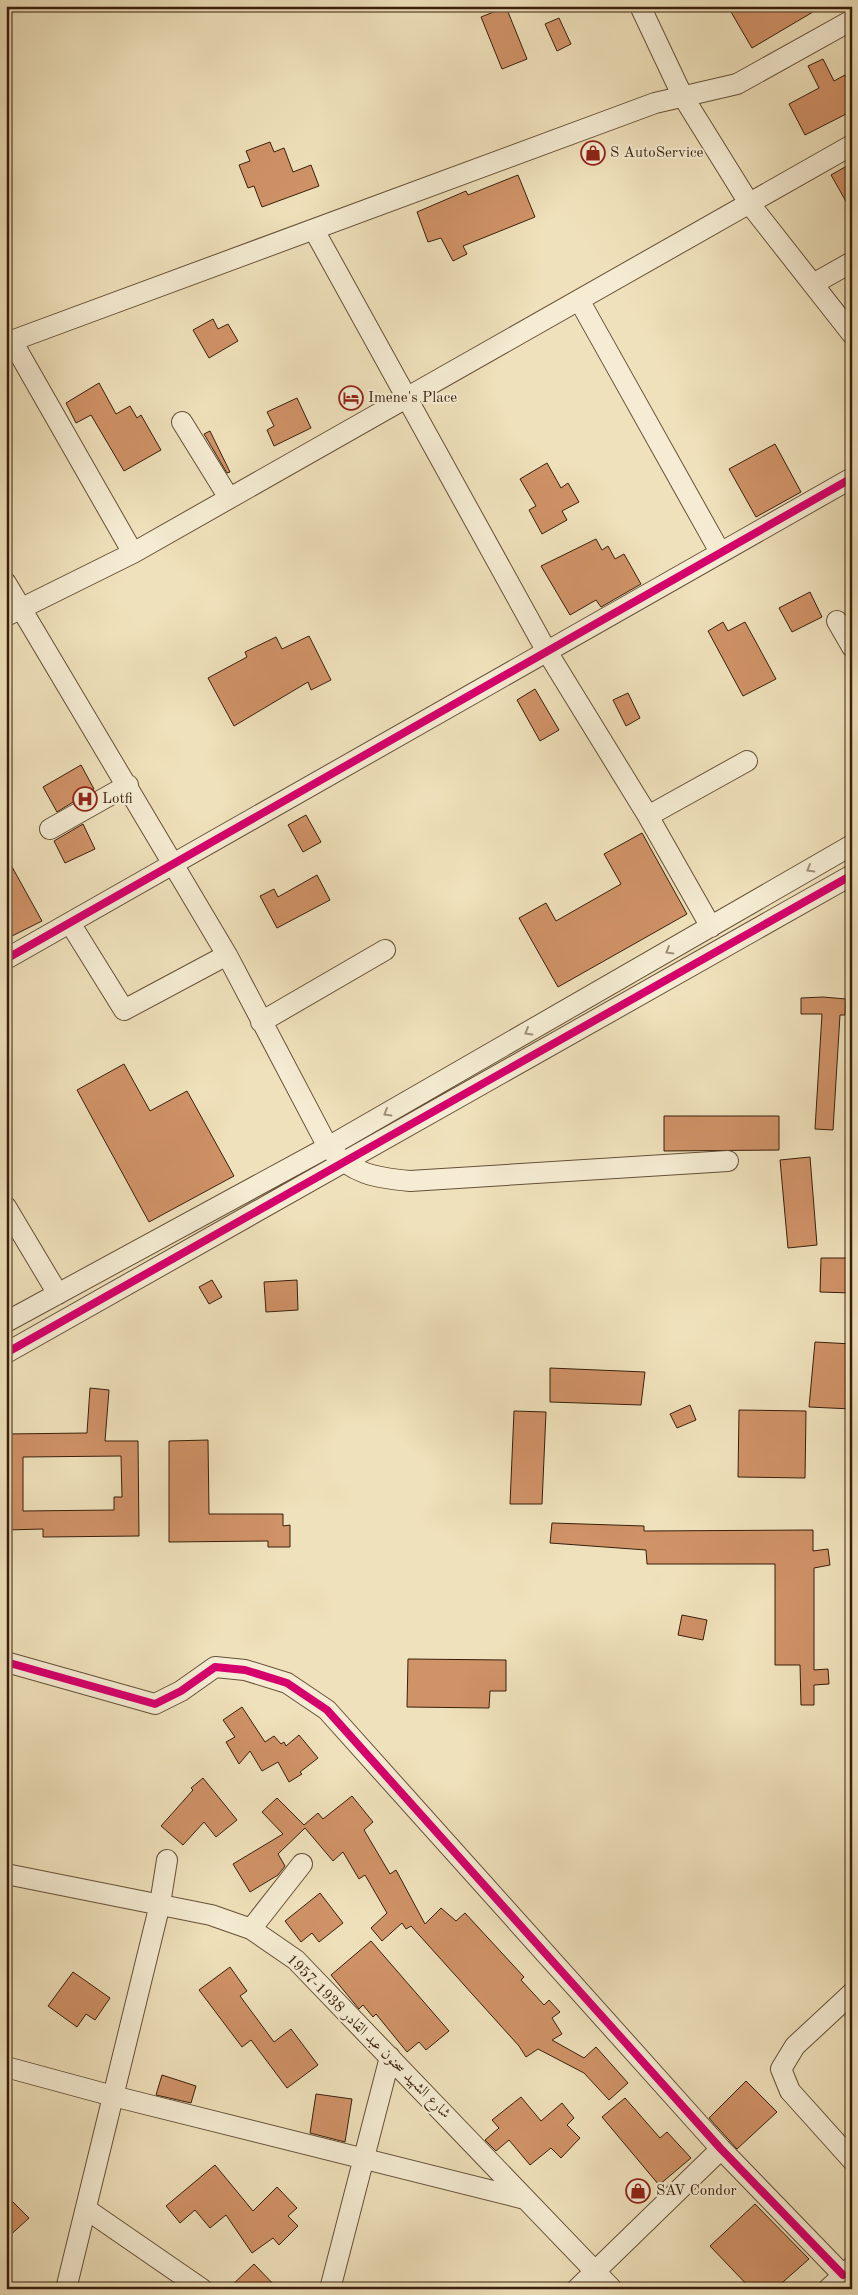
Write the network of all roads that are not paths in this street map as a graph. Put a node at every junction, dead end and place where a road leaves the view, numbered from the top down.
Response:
1 (640, 6) edge
2 (852, 20) edge
3 (682, 95) junction
4 (852, 145) edge
5 (750, 203) junction
6 (314, 230) junction
7 (852, 262) edge
8 (813, 284) junction
9 (579, 300) junction
10 (852, 334) edge
11 (9, 342) edge
12 (407, 398) junction
13 (182, 422) dead end
14 (852, 478) edge
15 (229, 498) junction
16 (720, 552) junction
17 (133, 553) junction
18 (6, 583) edge
19 (13, 612) edge
20 (837, 622) dead end
21 (852, 646) edge
22 (546, 650) junction
23 (747, 760) dead end
24 (128, 785) junction
25 (648, 816) junction
26 (50, 829) dead end
27 (852, 845) edge
28 (174, 864) junction
29 (852, 874) edge
30 (70, 923) junction
31 (711, 927) junction
32 (385, 950) dead end
33 (227, 955) junction
34 (6, 959) edge
35 (261, 1022) junction
36 (334, 1154) junction
37 (728, 1161) dead end
38 (6, 1207) edge
39 (58, 1294) junction
40 (6, 1322) edge
41 (6, 1353) edge
42 (6, 1662) edge
43 (167, 1860) dead end
44 (302, 1864) dead end
45 (6, 1874) edge
46 (160, 1904) junction
47 (251, 1929) junction
48 (852, 1993) edge
49 (390, 2057) junction
50 (6, 2067) edge
51 (113, 2096) junction
52 (847, 2146) edge
53 (721, 2149) junction
54 (363, 2158) junction
55 (526, 2199) junction
56 (86, 2209) junction
57 (848, 2271) edge
58 (595, 2272) junction
59 (66, 2289) edge
60 (202, 2289) edge
61 (330, 2289) edge
62 (577, 2289) edge
63 (612, 2289) edge
64 (828, 2289) edge

1 - 3 street
2 - 3 street
3 - 5 street
3 - 6 street
4 - 5 street
5 - 8 street
5 - 9 street
6 - 11 street
6 - 12 street
7 - 8 street
8 - 10 street
9 - 12 street
9 - 16 street
11 - 17 street
12 - 15 street
12 - 22 street
13 - 15 street
14 - 16 street
15 - 17 street
16 - 22 street
17 - 19 street
18 - 19 street
19 - 24 street
20 - 21 street
22 - 25 street
22 - 28 street
23 - 25 street
24 - 26 street
24 - 28 street
25 - 31 street
27 -> 31 street
28 - 30 street
28 - 33 street
29 - 36 street
30 - 33 street
30 - 34 street
31 -> 36 street
32 - 35 street
33 - 35 street
35 - 36 street
36 - 37 street
36 - 39 street
36 - 41 street
38 - 39 street
39 - 40 street
42 - 53 street
43 - 46 street
44 - 47 street
45 - 46 street, شارع الشهيد سحنون عبد القادر 1938-1957
46 - 47 street, شارع الشهيد سحنون عبد القادر 1938-1957
46 - 51 street
47 - 49 street, شارع الشهيد سحنون عبد القادر 1938-1957
48 - 52 street
49 - 54 street
49 - 55 street, شارع الشهيد سحنون عبد القادر 1938-1957
50 - 51 street
51 - 54 street
51 - 56 street
53 - 57 street
53 - 58 street
54 - 55 street
54 - 61 street
55 - 58 street, شارع الشهيد سحنون عبد القادر 1938-1957
56 - 59 street
56 - 60 street
57 - 64 street
58 - 62 street
58 - 63 street, شارع الشهيد سحنون عبد القادر 1938-1957

